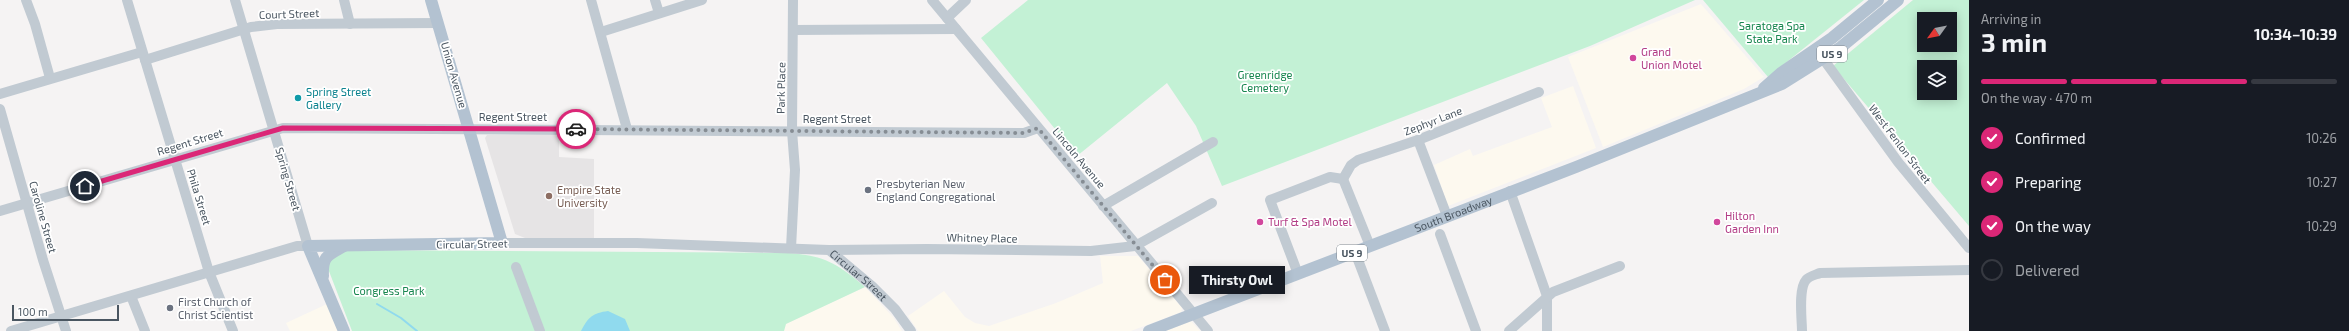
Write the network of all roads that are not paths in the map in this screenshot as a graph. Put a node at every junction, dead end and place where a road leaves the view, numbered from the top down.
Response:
1 (26, 0) edge
2 (126, 0) edge
3 (235, 0) edge
4 (344, 0) edge
5 (431, 0) edge
6 (591, 0) edge
7 (655, 0) edge
8 (702, 0) edge
9 (793, 0) edge
10 (932, 0) edge
11 (966, 0) edge
12 (1878, 0) edge
13 (1898, 0) edge
14 (659, 13) junction
15 (947, 18) junction
16 (438, 23) junction
17 (350, 24) junction
18 (956, 29) junction
19 (245, 30) junction
20 (793, 30) junction
21 (601, 32) junction
22 (1820, 55) junction
23 (144, 56) junction
24 (50, 78) junction
25 (1538, 92) dead end
26 (0, 94) edge
27 (0, 109) edge
28 (1038, 128) junction
29 (470, 129) junction
30 (628, 129) junction
31 (274, 130) junction
32 (792, 131) junction
33 (1418, 140) junction
34 (1213, 142) dead end
35 (175, 159) junction
36 (1343, 179) junction
37 (1510, 191) junction
38 (27, 203) junction
39 (1212, 203) dead end
40 (1103, 206) junction
41 (0, 211) edge
42 (1447, 216) junction
43 (1440, 234) dead end
44 (502, 243) junction
45 (346, 245) junction
46 (308, 246) junction
47 (1135, 246) junction
48 (1370, 246) junction
49 (791, 248) junction
50 (1969, 248) edge
51 (829, 250) junction
52 (1355, 252) junction
53 (1620, 266) dead end
54 (516, 267) dead end
55 (1969, 270) edge
56 (209, 272) junction
57 (1298, 274) junction
58 (323, 283) junction
59 (131, 296) junction
60 (1547, 296) junction
61 (1194, 314) junction
62 (61, 316) junction
63 (11, 331) edge
64 (66, 331) edge
65 (145, 331) edge
66 (233, 331) edge
67 (344, 331) edge
68 (540, 331) edge
69 (911, 331) edge
70 (1149, 331) edge
71 (1208, 331) edge
72 (1386, 331) edge
73 (1476, 331) edge
74 (1509, 331) edge
75 (1547, 331) edge
76 (1802, 331) edge

1 - 24 street
2 - 23 street, Phila Street
3 - 19 street, Spring Street
4 - 17 street
5 - 16 main road, Union Avenue
6 - 21 street
7 - 14 street
8 - 14 street
9 - 20 street, Park Place
10 - 15 street, Lincoln Avenue
11 - 15 street
12 - 22 main road, South Broadway / US 9
13 - 22 main road, South Broadway / US 9
14 - 21 street
15 - 18 street, Lincoln Avenue
16 - 17 street, Court Street
16 - 29 main road, Union Avenue
17 - 19 street, Court Street
18 - 20 street
18 - 28 street, Lincoln Avenue
19 - 23 street, Court Street
19 - 31 street, Spring Street
20 - 32 street, Park Place
21 - 30 street
22 - 37 main road, South Broadway / US 9
22 - 50 street, West Fenlon Street
23 - 24 street, Court Street
23 - 35 street, Phila Street
24 - 26 street, Court Street
25 - 33 street, Zephyr Lane
27 - 38 street, Caroline Street
28 - 32 street, Regent Street
28 - 40 street, Lincoln Avenue
29 - 30 street, Regent Street
29 - 31 street, Regent Street
29 - 44 main road, Union Avenue
30 - 32 street, Regent Street
31 - 35 street, Regent Street
31 - 46 street, Spring Street
32 - 49 street, Park Place
33 - 36 street, Zephyr Lane
33 - 42 street
34 - 40 street
35 - 38 street, Regent Street
35 - 56 street, Phila Street
36 - 48 street
36 - 57 street
37 - 42 main road, South Broadway / US 9
37 - 60 street
38 - 41 street, Regent Street
38 - 62 street, Caroline Street
39 - 47 street
40 - 47 street, Lincoln Avenue
42 - 48 main road, South Broadway / US 9
43 - 73 street
44 - 45 main road, Circular Street
44 - 49 street, Circular Street
45 - 46 main road, Circular Street
45 - 58 main road
46 - 56 street, Circular Street
46 - 58 main road, Spring Street
47 - 51 street, Whitney Place
47 - 61 street, Lincoln Avenue
48 - 52 main road, South Broadway / US 9
49 - 51 street, Circular Street
51 - 69 street, Circular Street
52 - 57 main road, South Broadway / US 9
52 - 72 street
53 - 60 street
54 - 68 street
55 - 76 street
56 - 59 street, Circular Street
56 - 66 street, Phila Street
57 - 61 main road, South Broadway / US 9
58 - 67 main road, Spring Street
59 - 62 street, Circular Street
59 - 65 street
60 - 74 street
60 - 75 street
61 - 70 main road, South Broadway / US 9
61 - 71 street, Lincoln Avenue
62 - 63 street, Circular Street
62 - 64 street, Caroline Street

